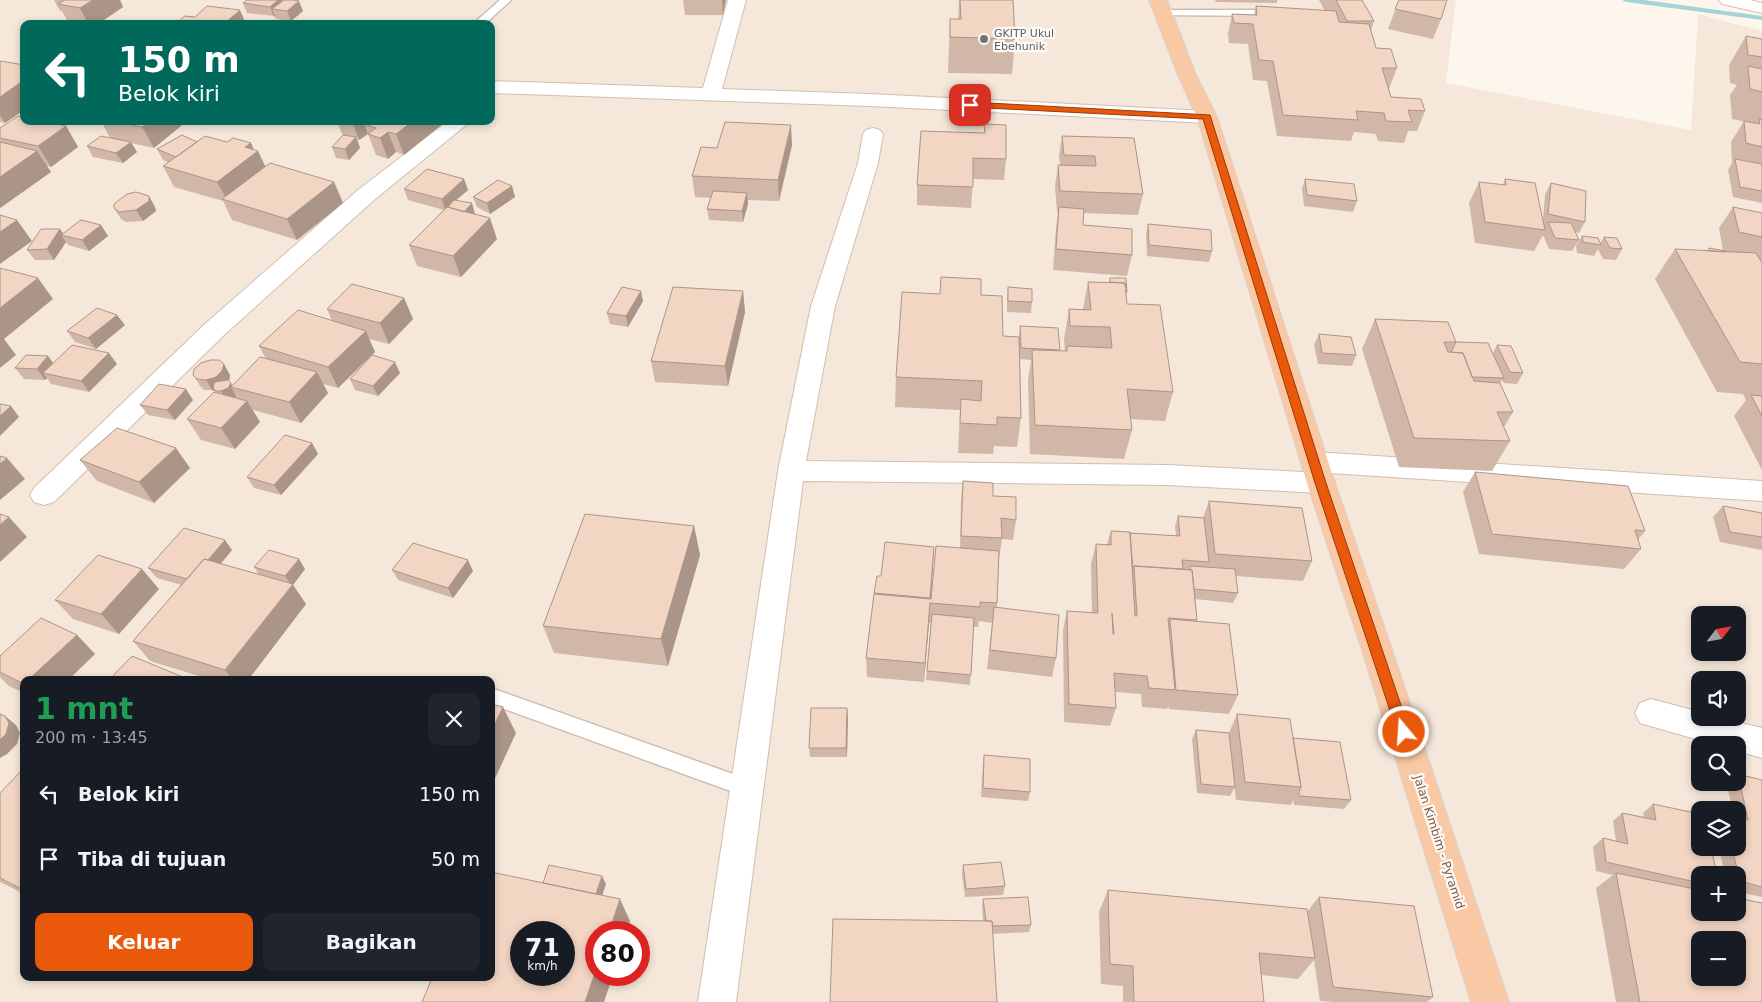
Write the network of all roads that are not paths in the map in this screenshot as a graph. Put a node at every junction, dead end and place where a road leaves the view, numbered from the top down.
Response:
1 (506, 0) edge
2 (737, 0) edge
3 (1728, 0) edge
4 (1161, 6) edge
5 (1762, 8) edge
6 (1283, 13) edge
7 (483, 20) edge
8 (496, 90) edge
9 (711, 96) junction
10 (1207, 117) junction
11 (455, 125) edge
12 (873, 134) dead end
13 (791, 471) junction
14 (1318, 472) junction
15 (1762, 491) edge
16 (44, 495) dead end
17 (495, 697) edge
18 (1651, 713) dead end
19 (1762, 743) edge
20 (748, 788) junction
21 (717, 1002) edge
22 (1490, 1002) edge

1 - 7 lane
2 - 9 street
3 - 5 street
4 - 6 lane
4 - 10 highway, Jalan Kimbim - Pyramid
8 - 9 street
9 - 10 street
10 - 14 highway, Jalan Kimbim - Pyramid
11 - 16 street
12 - 13 street
13 - 14 street
13 - 20 street
14 - 15 street
14 - 22 highway, Jalan Kimbim - Pyramid
17 - 20 lane
18 - 19 street
20 - 21 street

